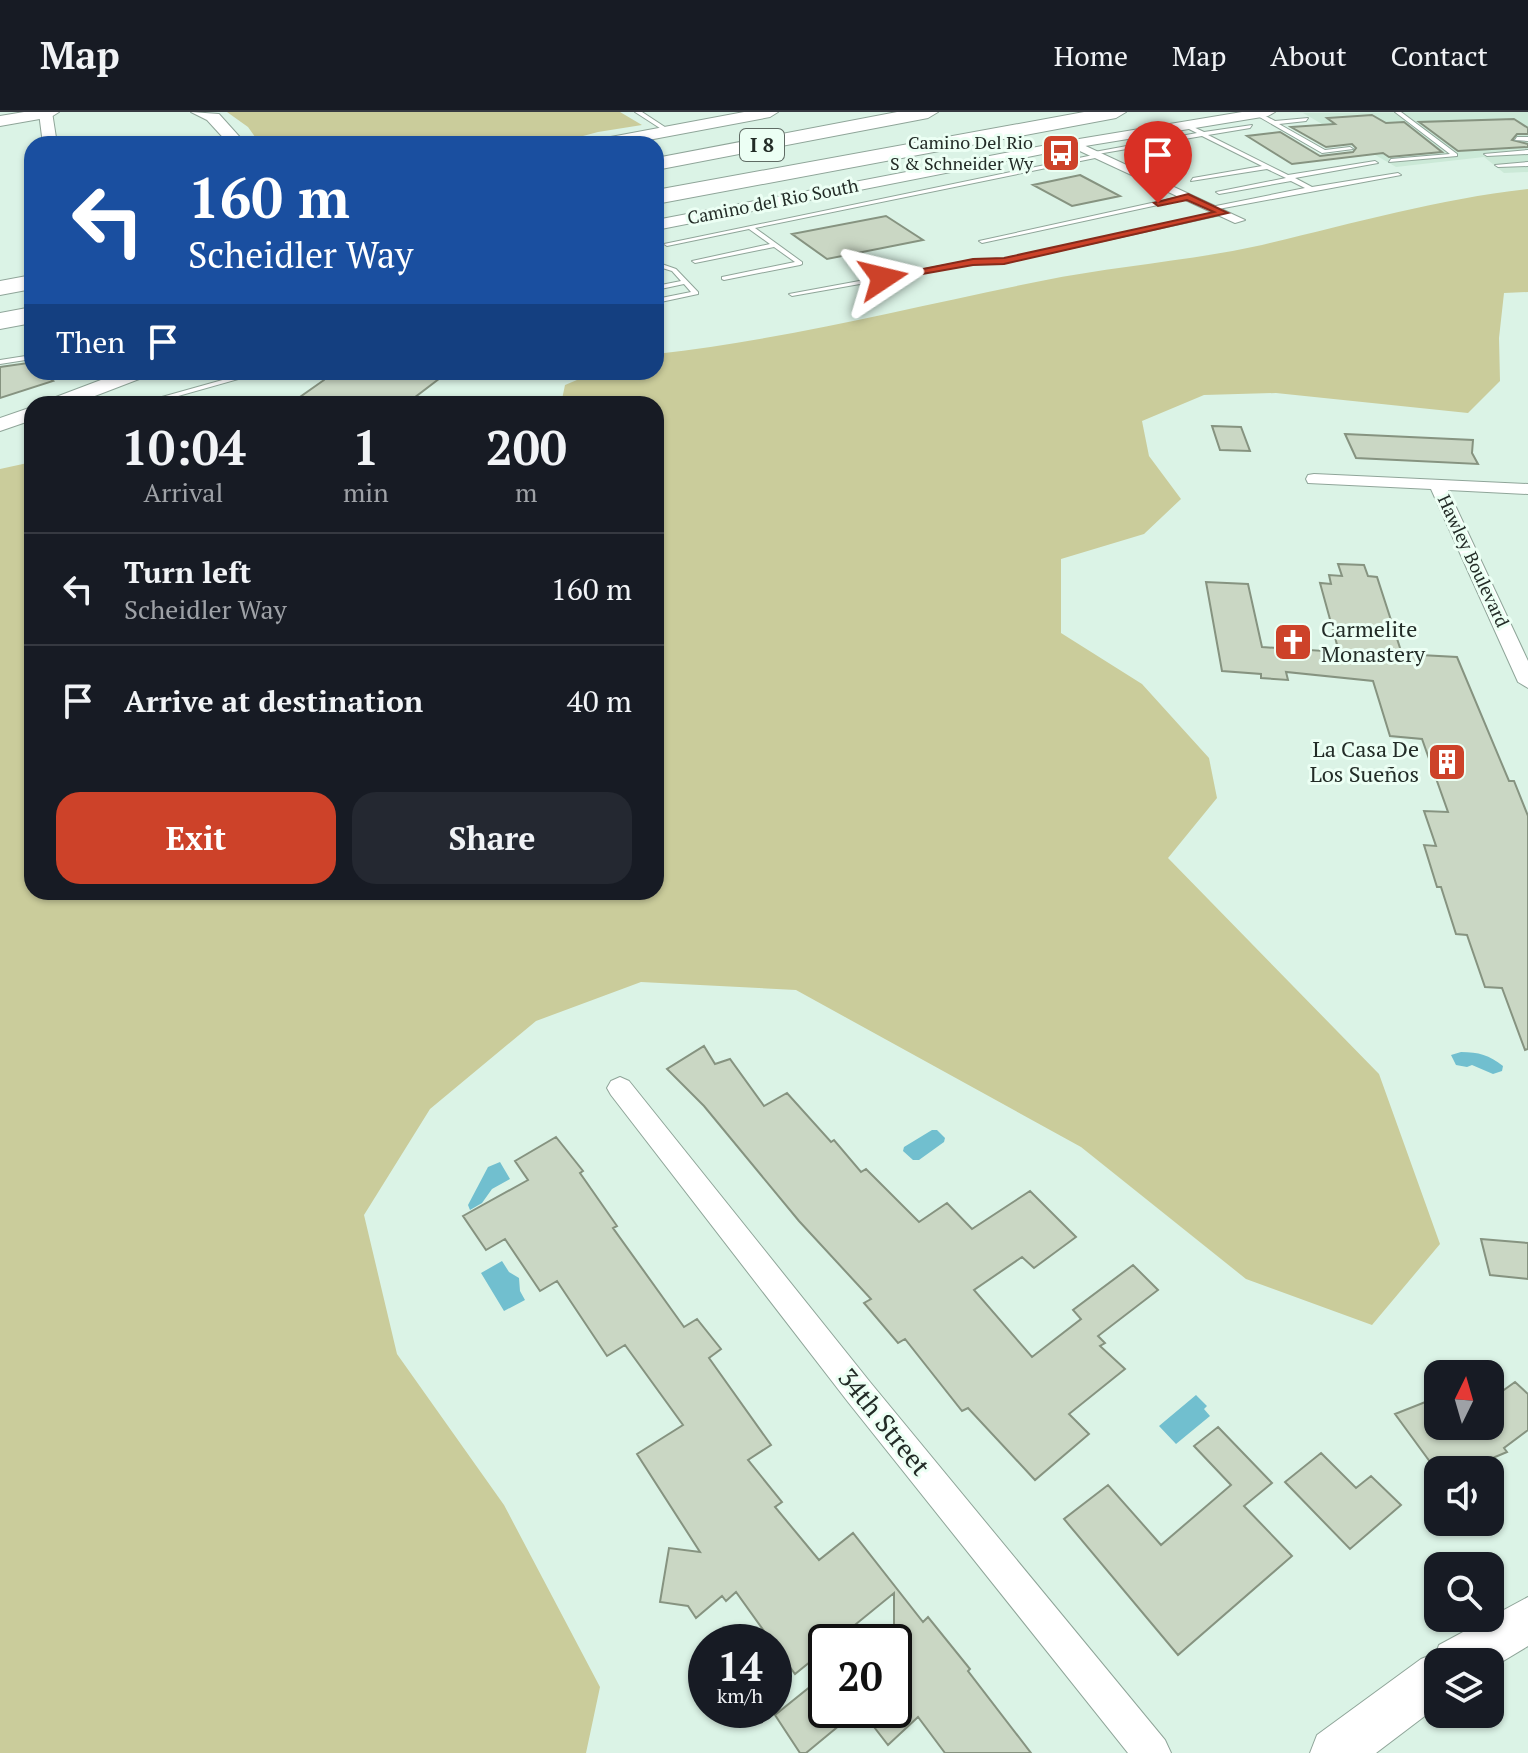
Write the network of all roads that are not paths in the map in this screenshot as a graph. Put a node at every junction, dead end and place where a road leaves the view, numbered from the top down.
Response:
1 (48, 112) edge
2 (199, 112) edge
3 (638, 112) edge
4 (770, 112) edge
5 (928, 112) edge
6 (1116, 112) edge
7 (1398, 112) edge
8 (1263, 119) edge
9 (1306, 119) dead end
10 (0, 121) edge
11 (1194, 129) junction
12 (668, 131) junction
13 (50, 136) edge
14 (231, 136) edge
15 (642, 136) edge
16 (1517, 139) dead end
17 (1528, 139) edge
18 (1073, 144) junction
19 (1350, 149) dead end
20 (1528, 152) edge
21 (1095, 154) junction
22 (1487, 154) dead end
23 (1391, 161) dead end
24 (664, 162) edge
25 (1375, 163) dead end
26 (1528, 164) edge
27 (1498, 165) dead end
28 (1267, 167) junction
29 (1398, 175) dead end
30 (1290, 178) junction
31 (1193, 180) dead end
32 (876, 183) junction
33 (1311, 189) junction
34 (1219, 192) dead end
35 (664, 196) edge
36 (897, 196) junction
37 (1188, 197) junction
38 (1218, 211) junction
39 (1239, 220) dead end
40 (664, 223) edge
41 (750, 227) junction
42 (982, 241) dead end
43 (667, 244) dead end
44 (775, 245) junction
45 (695, 261) dead end
46 (664, 266) edge
47 (724, 278) dead end
48 (686, 282) junction
49 (24, 284) edge
50 (664, 286) edge
51 (0, 288) edge
52 (792, 294) dead end
53 (664, 299) edge
54 (24, 316) edge
55 (0, 321) edge
56 (24, 358) edge
57 (0, 362) edge
58 (116, 380) edge
59 (230, 380) edge
60 (76, 396) edge
61 (170, 396) edge
62 (24, 416) edge
63 (0, 425) edge
64 (1314, 479) dead end
65 (1437, 485) junction
66 (1528, 489) edge
67 (1528, 682) edge
68 (620, 1088) dead end
69 (1528, 1620) edge
70 (1480, 1648) edge
71 (1424, 1686) edge
72 (1152, 1753) edge
73 (1335, 1753) edge

1 - 10 main road
1 - 13 street
2 - 14 main road
3 - 12 lane
4 - 12 main road
5 - 24 highway, I 8
6 - 35 highway, I 8
7 - 23 lane
8 - 9 lane
8 - 11 street, Camino del Rio South
8 - 19 lane
11 - 18 street, Camino del Rio South
11 - 21 lane
11 - 28 lane
12 - 15 main road
16 - 17 lane
18 - 21 street
18 - 32 street, Camino del Rio South
20 - 22 lane
21 - 36 lane
21 - 37 street
25 - 30 lane
26 - 27 lane
28 - 30 lane
28 - 31 lane
29 - 33 lane
30 - 33 lane
30 - 34 lane
32 - 36 lane
32 - 40 street, Camino del Rio South
33 - 38 lane
36 - 41 lane
37 - 38 street
37 - 42 lane
38 - 39 street
38 - 52 lane
41 - 43 lane
41 - 44 lane
44 - 45 lane
44 - 47 lane
46 - 48 lane
48 - 50 lane
48 - 53 lane
49 - 51 highway
54 - 55 highway
56 - 57 lane
58 - 60 street
59 - 61 lane
62 - 63 street
64 - 65 street
65 - 66 street
65 - 67 street, Hawley Boulevard
68 - 72 street, 34th Street
69 - 70 street
71 - 73 street

